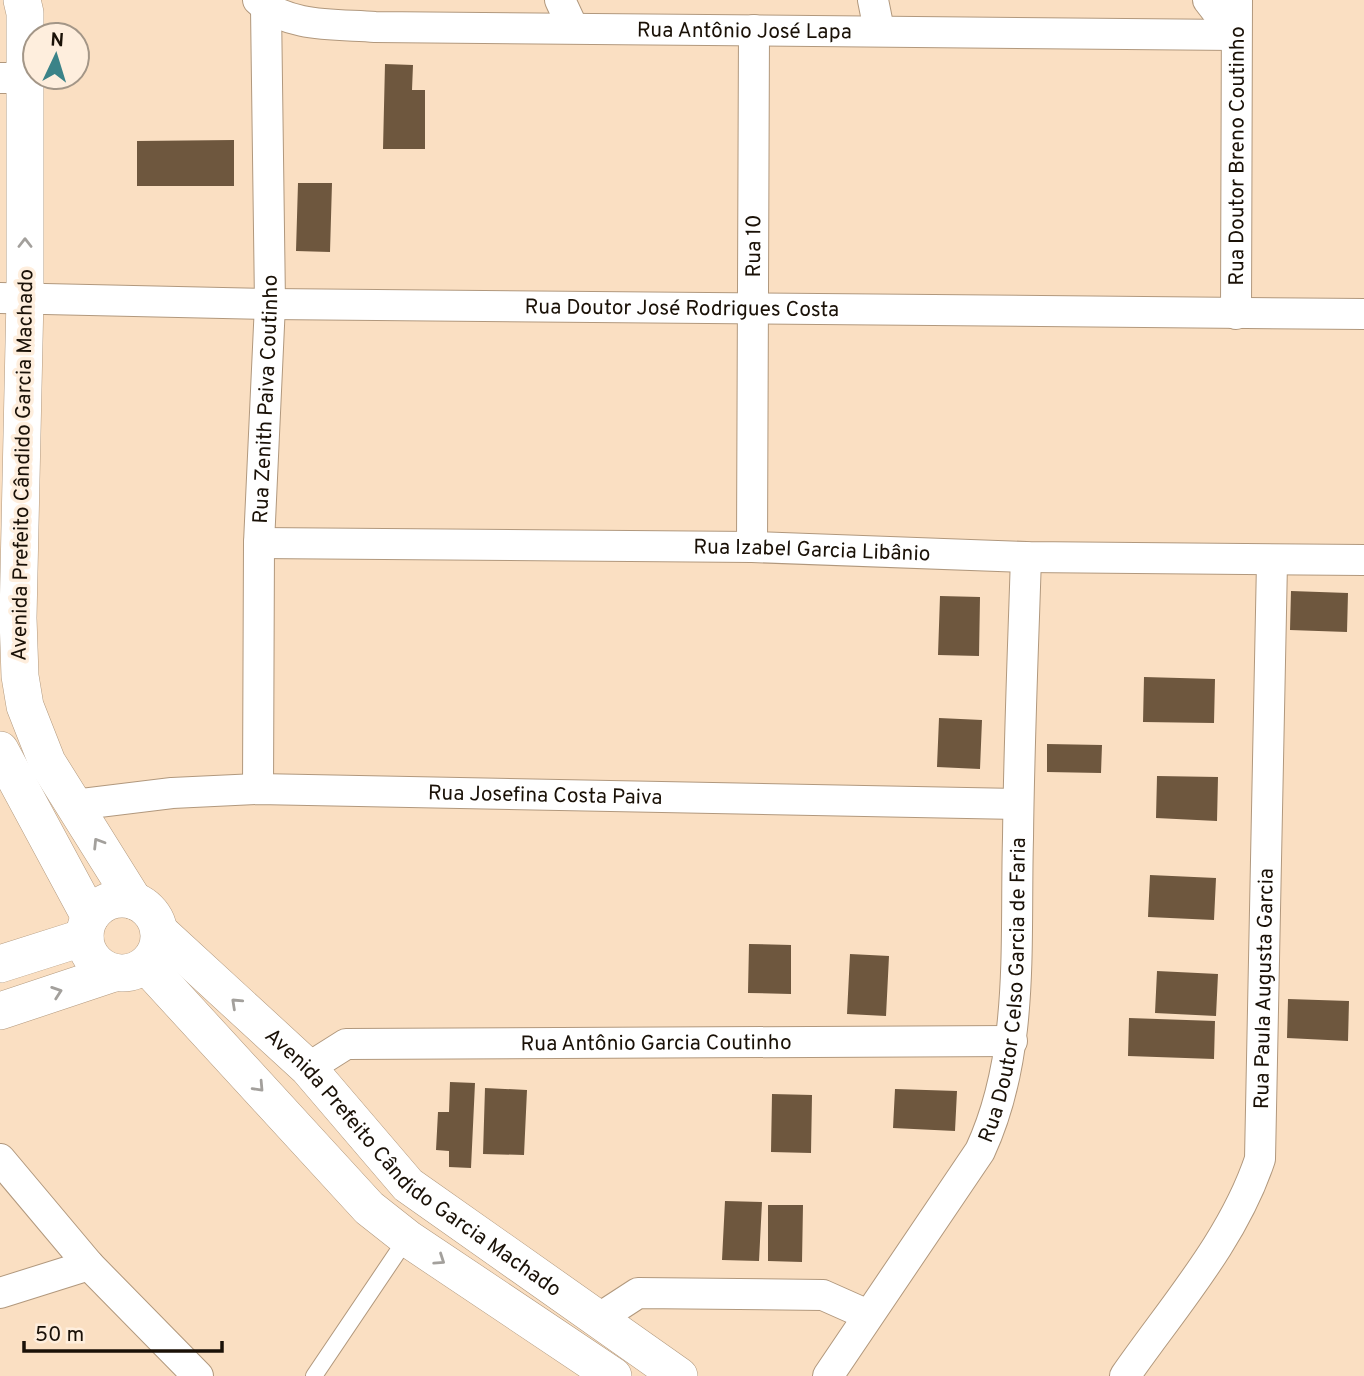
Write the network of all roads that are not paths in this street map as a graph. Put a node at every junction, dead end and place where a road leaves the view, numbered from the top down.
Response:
1 (560, 0) edge
2 (873, 0) edge
3 (1208, 0) edge
4 (1237, 0) edge
5 (24, 4) edge
6 (262, 4) edge
7 (573, 28) junction
8 (754, 30) junction
9 (879, 30) junction
10 (1236, 35) junction
11 (12, 78) edge
12 (12, 297) edge
13 (270, 304) junction
14 (752, 309) junction
15 (1236, 314) junction
16 (1364, 314) edge
17 (259, 543) junction
18 (752, 547) junction
19 (1026, 557) junction
20 (1364, 560) edge
21 (1272, 562) junction
22 (0, 750) edge
23 (258, 789) junction
24 (1018, 804) junction
25 (74, 805) junction
26 (134, 901) junction
27 (87, 927) junction
28 (159, 931) junction
29 (0, 964) edge
30 (130, 969) junction
31 (0, 1011) edge
32 (1012, 1041) junction
33 (307, 1068) junction
34 (0, 1160) edge
35 (407, 1238) junction
36 (89, 1265) junction
37 (0, 1293) edge
38 (868, 1315) junction
39 (598, 1319) junction
40 (198, 1376) edge
41 (314, 1376) edge
42 (613, 1376) edge
43 (680, 1376) edge
44 (828, 1376) edge
45 (1125, 1376) edge

1 - 7 street
2 - 9 street
3 - 10 street
4 - 10 street, Rua Doutor Breno Coutinho
5 - 11 street, Avenida Prefeito Cândido Garcia Machado
6 - 7 street, Rua Antônio José Lapa
6 - 13 street, Rua Zenith Paiva Coutinho
7 - 8 street, Rua Antônio José Lapa
8 - 9 street, Rua Antônio José Lapa
8 - 14 street, Rua 10
9 - 10 street, Rua Antônio José Lapa
10 - 15 street, Rua Doutor Breno Coutinho
12 -> 11 street, Avenida Prefeito Cândido Garcia Machado
12 - 13 street, Rua Doutor José Rodrigues Costa
12 - 25 street, Avenida Prefeito Cândido Garcia Machado
13 - 14 street, Rua Doutor José Rodrigues Costa
13 - 17 street, Rua Zenith Paiva Coutinho
14 - 15 street, Rua Doutor José Rodrigues Costa
14 - 18 street, Rua 10
15 - 16 street, Rua Doutor José Rodrigues Costa
17 - 18 street, Rua Izabel Garcia Libânio
17 - 23 street, Rua Zenith Paiva Coutinho
18 - 19 street, Rua Izabel Garcia Libânio
19 - 21 street, Rua Izabel Garcia Libânio
19 - 24 street, Rua Doutor Celso Garcia de Faria
20 - 21 street, Rua Izabel Garcia Libânio
21 - 45 street, Rua Paula Augusta Garcia
22 - 27 street, Avenida Prefeito Cândido Garcia Machado
23 - 24 street, Rua Josefina Costa Paiva
23 - 25 street, Rua Josefina Costa Paiva
24 - 32 street, Rua Doutor Celso Garcia de Faria
26 -> 25 street, Avenida Prefeito Cândido Garcia Machado
26 - 27 street
26 - 28 street, Avenida Prefeito Cândido Garcia Machado
27 - 29 street
27 - 30 street, Avenida Prefeito Cândido Garcia Machado
28 - 30 street
33 -> 28 street, Avenida Prefeito Cândido Garcia Machado
31 -> 30 street
30 -> 35 street, Avenida Prefeito Cândido Garcia Machado
32 - 33 street, Rua Antônio Garcia Coutinho
32 - 38 street, Rua Doutor Celso Garcia de Faria
33 - 39 street, Avenida Prefeito Cândido Garcia Machado
34 - 36 street
35 - 41 lane
35 -> 42 street, Avenida Prefeito Cândido Garcia Machado
36 - 37 street
36 - 40 street
38 - 39 street
38 - 44 street, Rua Doutor Celso Garcia de Faria
39 - 43 street, Avenida Prefeito Cândido Garcia Machado

